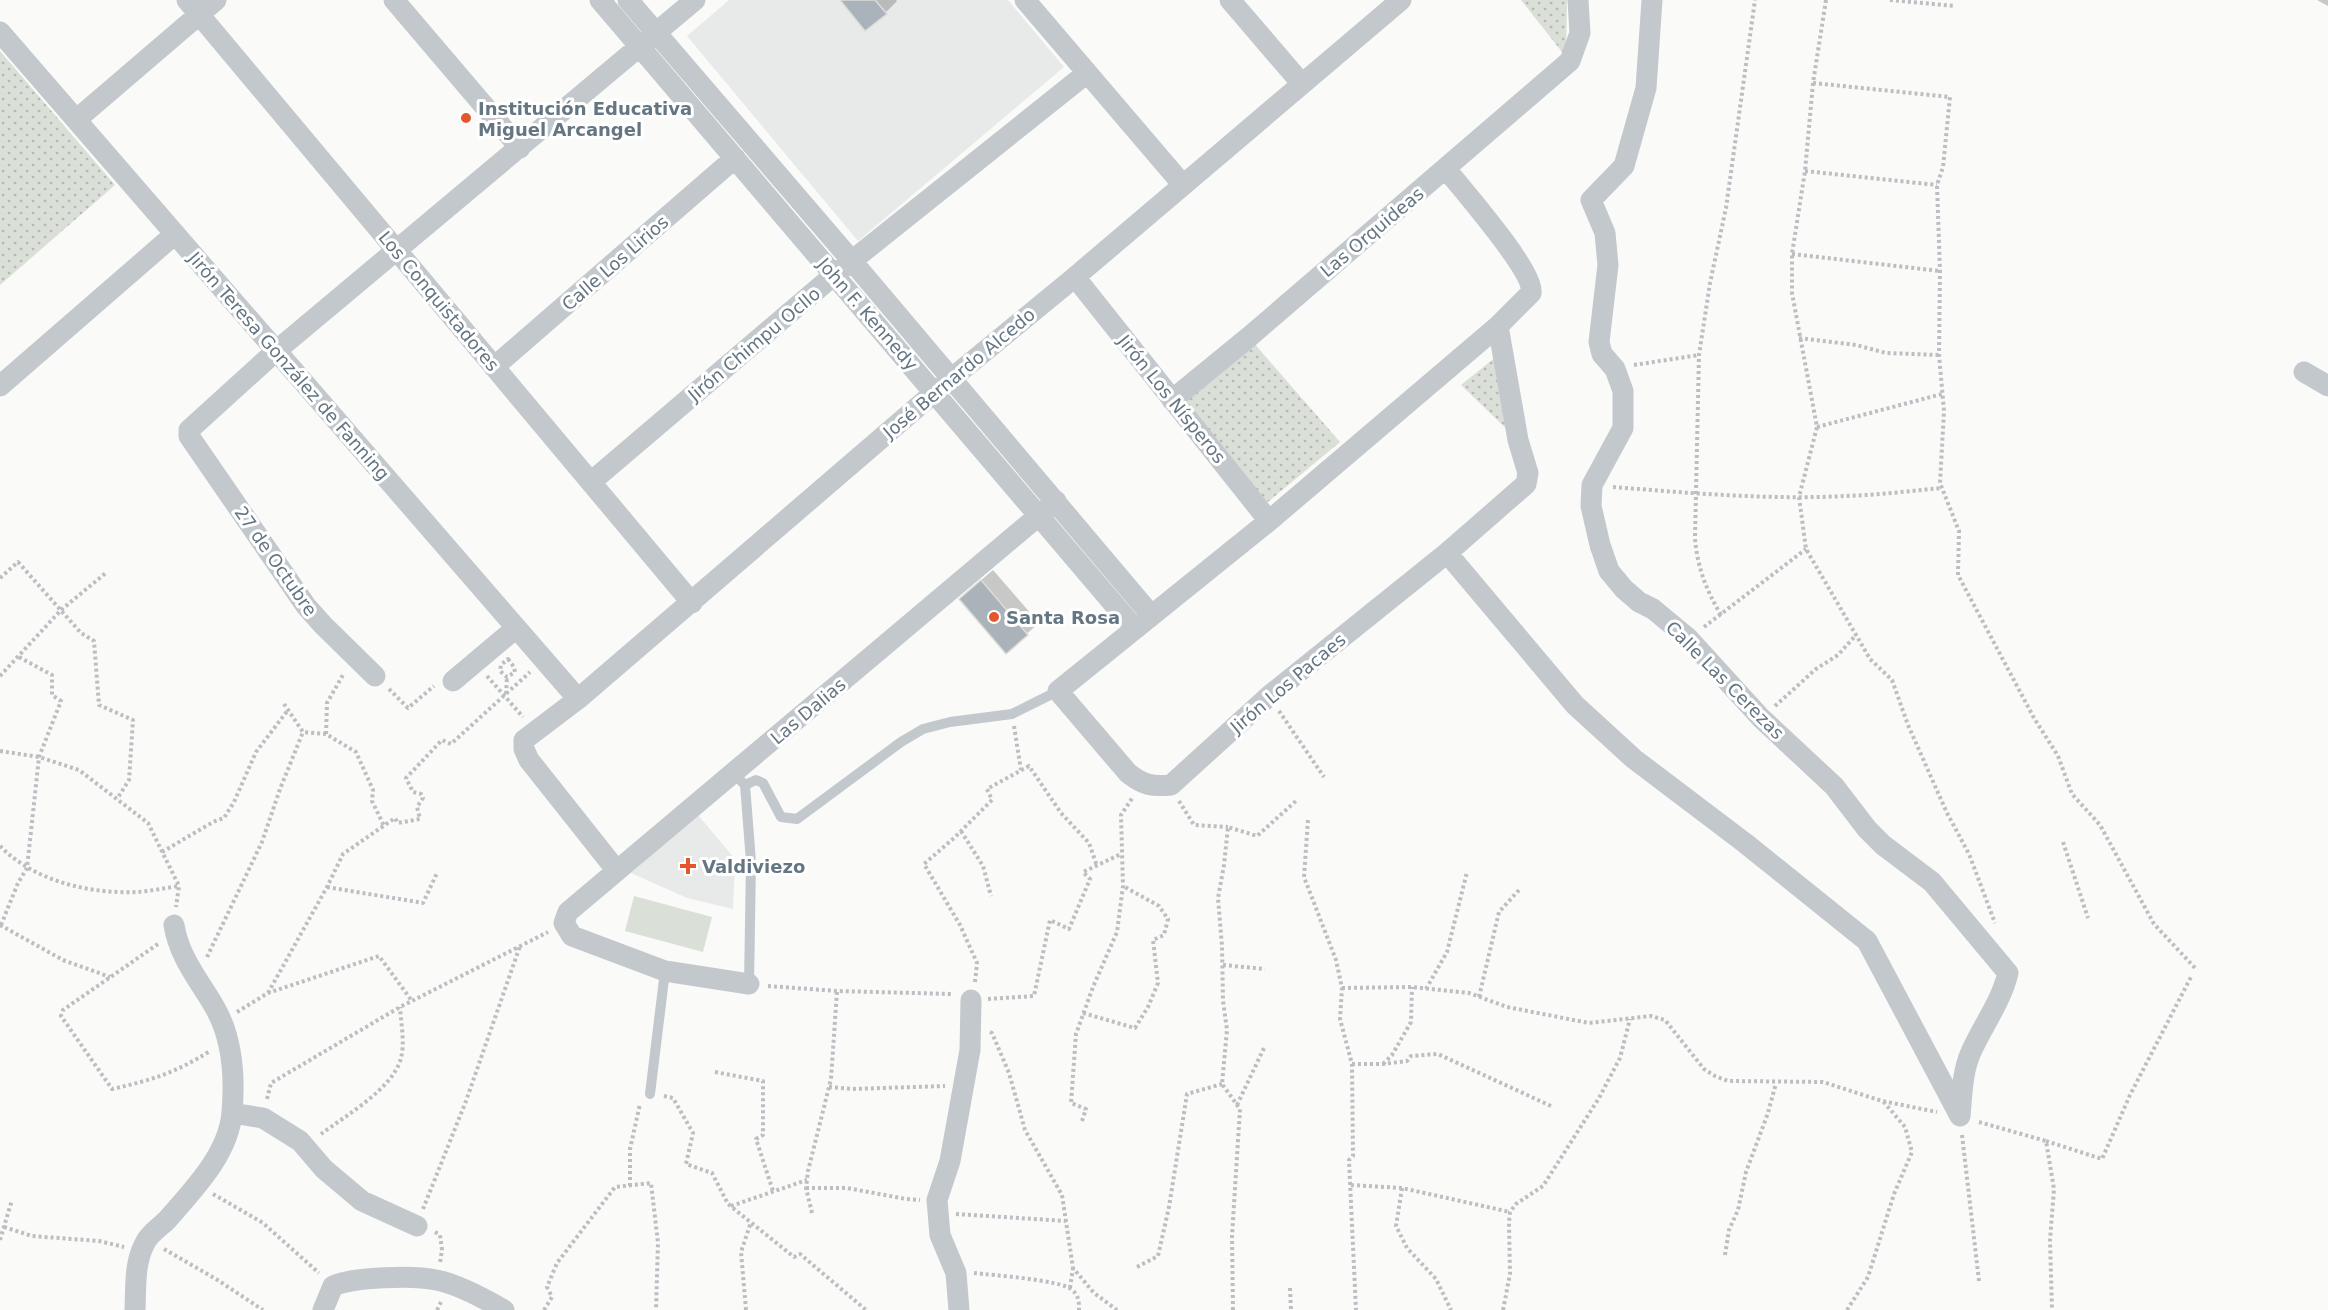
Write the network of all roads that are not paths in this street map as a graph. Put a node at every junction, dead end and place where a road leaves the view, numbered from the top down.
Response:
1 (216, 0) edge
2 (394, 0) edge
3 (600, 0) edge
4 (628, 0) edge
5 (694, 0) edge
6 (1025, 0) edge
7 (1230, 0) edge
8 (1401, 0) edge
9 (1578, 0) edge
10 (1652, 0) edge
11 (193, 7) edge
12 (0, 32) edge
13 (655, 32) junction
14 (639, 46) junction
15 (1087, 73) junction
16 (1302, 84) junction
17 (76, 120) junction
18 (520, 148) junction
19 (735, 158) junction
20 (1446, 169) junction
21 (1183, 186) junction
22 (175, 234) junction
23 (397, 251) junction
24 (852, 261) junction
25 (834, 275) junction
26 (1075, 277) junction
27 (1498, 326) junction
28 (276, 351) junction
29 (494, 367) junction
30 (2304, 372) dead end
31 (952, 378) junction
32 (0, 386) edge
33 (2328, 387) edge
34 (935, 392) junction
35 (1172, 400) junction
36 (591, 482) junction
37 (1056, 501) junction
38 (1039, 515) junction
39 (1269, 521) junction
40 (1447, 553) junction
41 (692, 603) junction
42 (1143, 622) junction
43 (516, 627) junction
44 (375, 676) road end
45 (453, 681) road end
46 (1058, 691) junction
47 (578, 699) junction
48 (739, 779) junction
49 (616, 871) junction
50 (175, 928) road end
51 (665, 971) junction
52 (750, 984) joint
53 (971, 1000) road end
54 (650, 1094) road end
55 (232, 1113) junction
56 (417, 1226) road end
57 (135, 1310) edge
58 (323, 1310) edge
59 (504, 1310) edge
60 (958, 1310) edge

1 - 11 street
2 - 18 street
3 - 14 street, John F. Kennedy
4 - 13 street, John F. Kennedy
5 - 13 street
6 - 15 street
7 - 16 street
8 - 16 street, José Bernardo Alcedo
9 - 20 street, Las Orquideas
10 - 40 street, Calle Las Cerezas
11 - 17 street
11 - 23 street, Los Conquistadores
12 - 17 street, Jirón Teresa González de Fanning
13 - 14 street
13 - 24 street, John F. Kennedy
14 - 18 street
14 - 19 street, John F. Kennedy
15 - 21 street
15 - 24 street, Jirón Chimpu Ocllo
16 - 21 street, José Bernardo Alcedo
17 - 22 street, Jirón Teresa González de Fanning
18 - 23 street
19 - 25 street, John F. Kennedy
19 - 29 street, Calle Los Lirios
20 - 27 street
20 - 35 street, Las Orquideas
21 - 26 street, José Bernardo Alcedo
22 - 28 street, Jirón Teresa González de Fanning
22 - 32 street
23 - 28 street
23 - 29 street, Los Conquistadores
24 - 25 street, Jirón Chimpu Ocllo
24 - 31 street, John F. Kennedy
25 - 34 street, John F. Kennedy
25 - 36 street, Jirón Chimpu Ocllo
26 - 31 street, José Bernardo Alcedo
26 - 35 street, Jirón Los Nísperos
27 - 39 street
27 - 40 street, Jirón Los Pacaes
28 - 43 street, Jirón Teresa González de Fanning
28 - 44 street, 27 de Octubre
29 - 36 street, Los Conquistadores
30 - 33 street
31 - 34 street, José Bernardo Alcedo
31 - 37 street, John F. Kennedy
34 - 38 street, John F. Kennedy
34 - 41 street, José Bernardo Alcedo
35 - 39 street, Jirón Los Nísperos
36 - 41 street, Los Conquistadores
37 - 38 street, Las Dalias
37 - 42 street, John F. Kennedy
38 - 42 street, John F. Kennedy
38 - 48 street, Las Dalias
39 - 42 street
40 - 46 street, Jirón Los Pacaes
41 - 47 street, José Bernardo Alcedo
42 - 46 street
43 - 45 street
43 - 47 street, Jirón Teresa González de Fanning
46 - 48 lane
47 - 49 street, José Bernardo Alcedo
48 - 49 street, Las Dalias
48 - 52 lane
49 - 51 street, Las Dalias
50 - 55 street
51 - 52 street
51 - 54 lane
53 - 60 street
55 - 56 street
55 - 57 street
58 - 59 street

